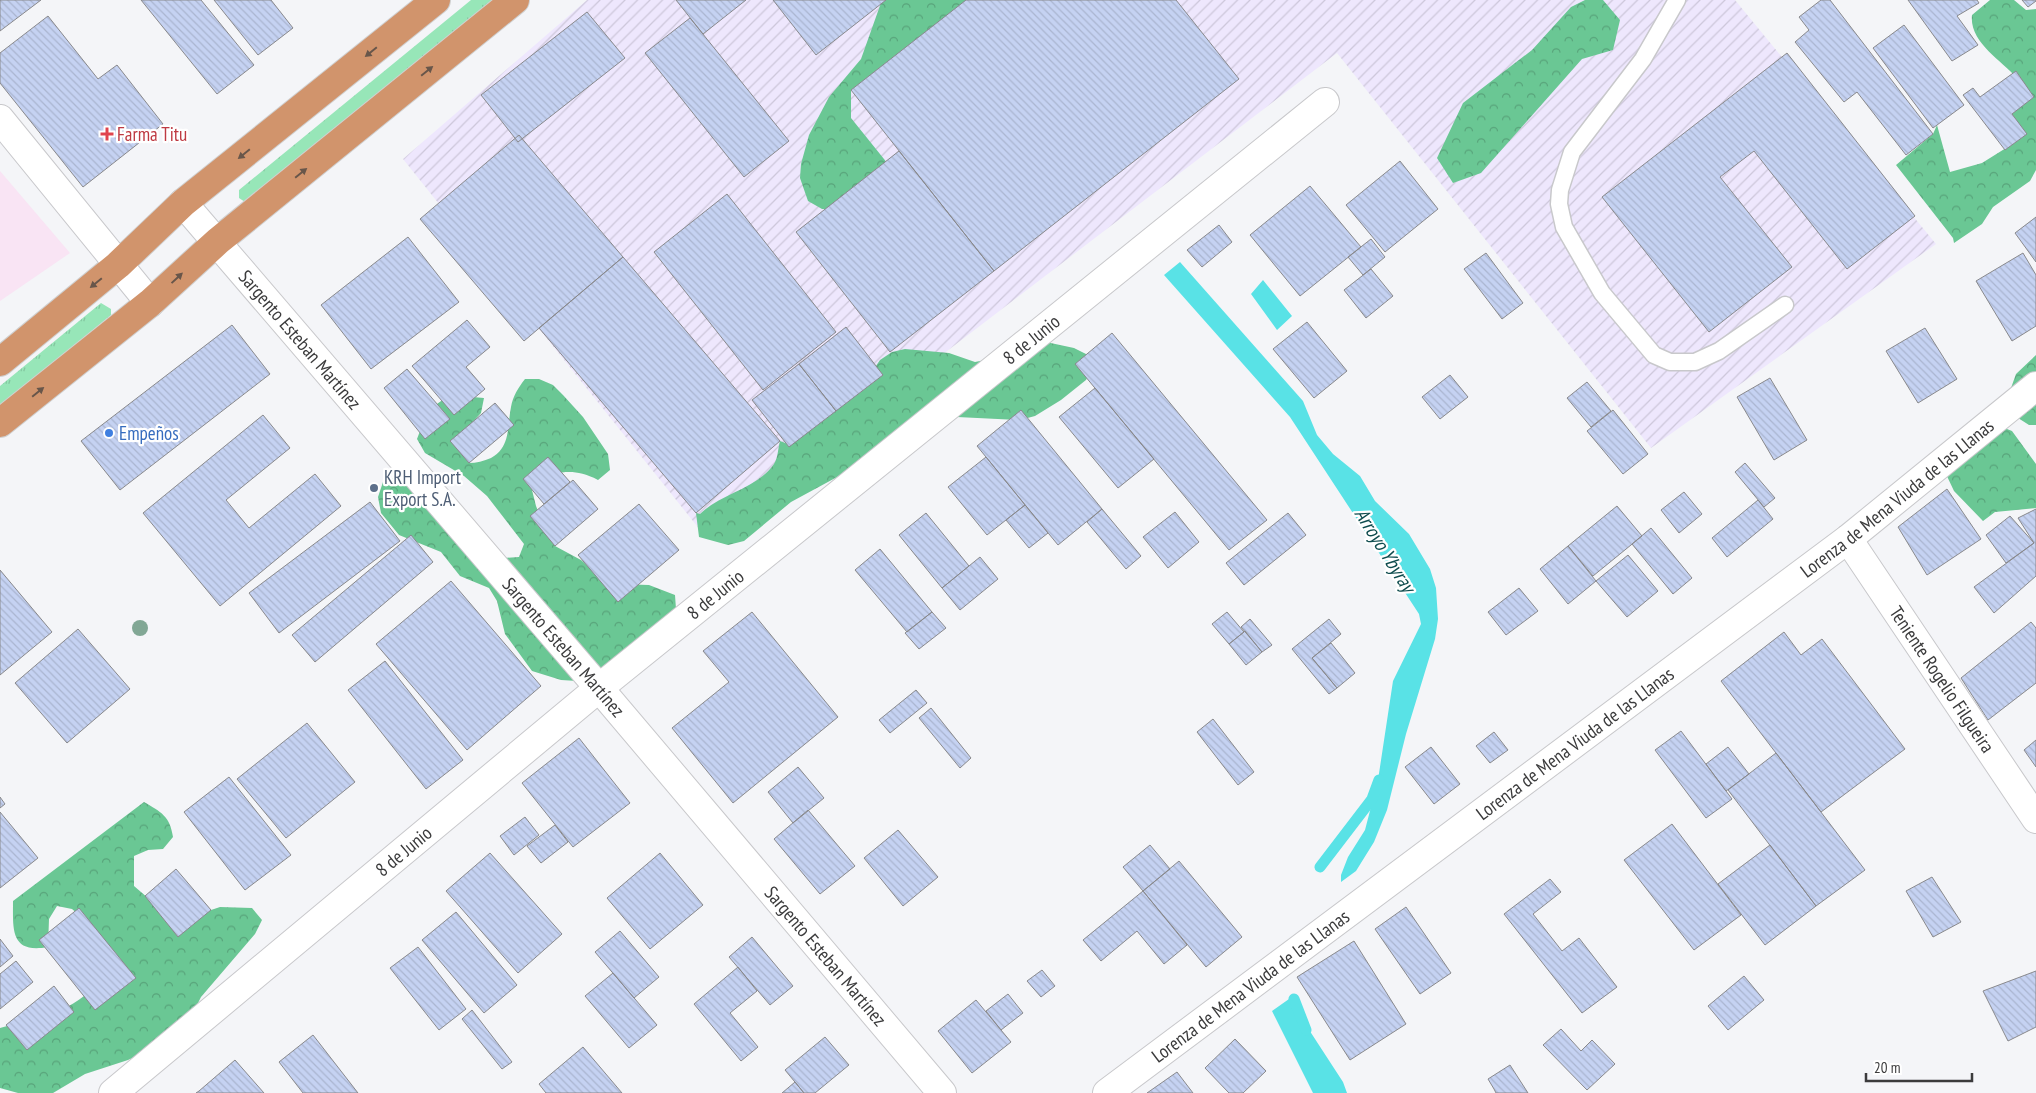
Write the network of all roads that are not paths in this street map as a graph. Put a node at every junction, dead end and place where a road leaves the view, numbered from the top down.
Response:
1 (436, 0) edge
2 (515, 0) edge
3 (1677, 0) edge
4 (1325, 102) dead end
5 (0, 120) edge
6 (183, 203) junction
7 (218, 241) junction
8 (118, 265) junction
9 (150, 304) junction
10 (1785, 305) dead end
11 (0, 362) edge
12 (2036, 386) edge
13 (0, 423) edge
14 (1848, 539) junction
15 (599, 688) junction
16 (2036, 819) edge
17 (113, 1093) edge
18 (942, 1093) edge
19 (1107, 1093) edge

1 -> 6 highway
7 -> 2 highway
3 - 10 lane
4 - 15 street, 8 de Junio
5 - 8 street
6 - 7 street, Sargento Esteban Martínez
6 - 8 highway
9 -> 7 highway
7 - 15 street, Sargento Esteban Martínez
8 - 9 street
8 -> 11 highway
13 -> 9 highway
12 - 14 street, Lorenza de Mena Viuda de las Llanas
14 - 16 street, Teniente Rogelio Filgueira
14 - 19 street, Lorenza de Mena Viuda de las Llanas
15 - 17 street, 8 de Junio
15 - 18 street, Sargento Esteban Martínez

